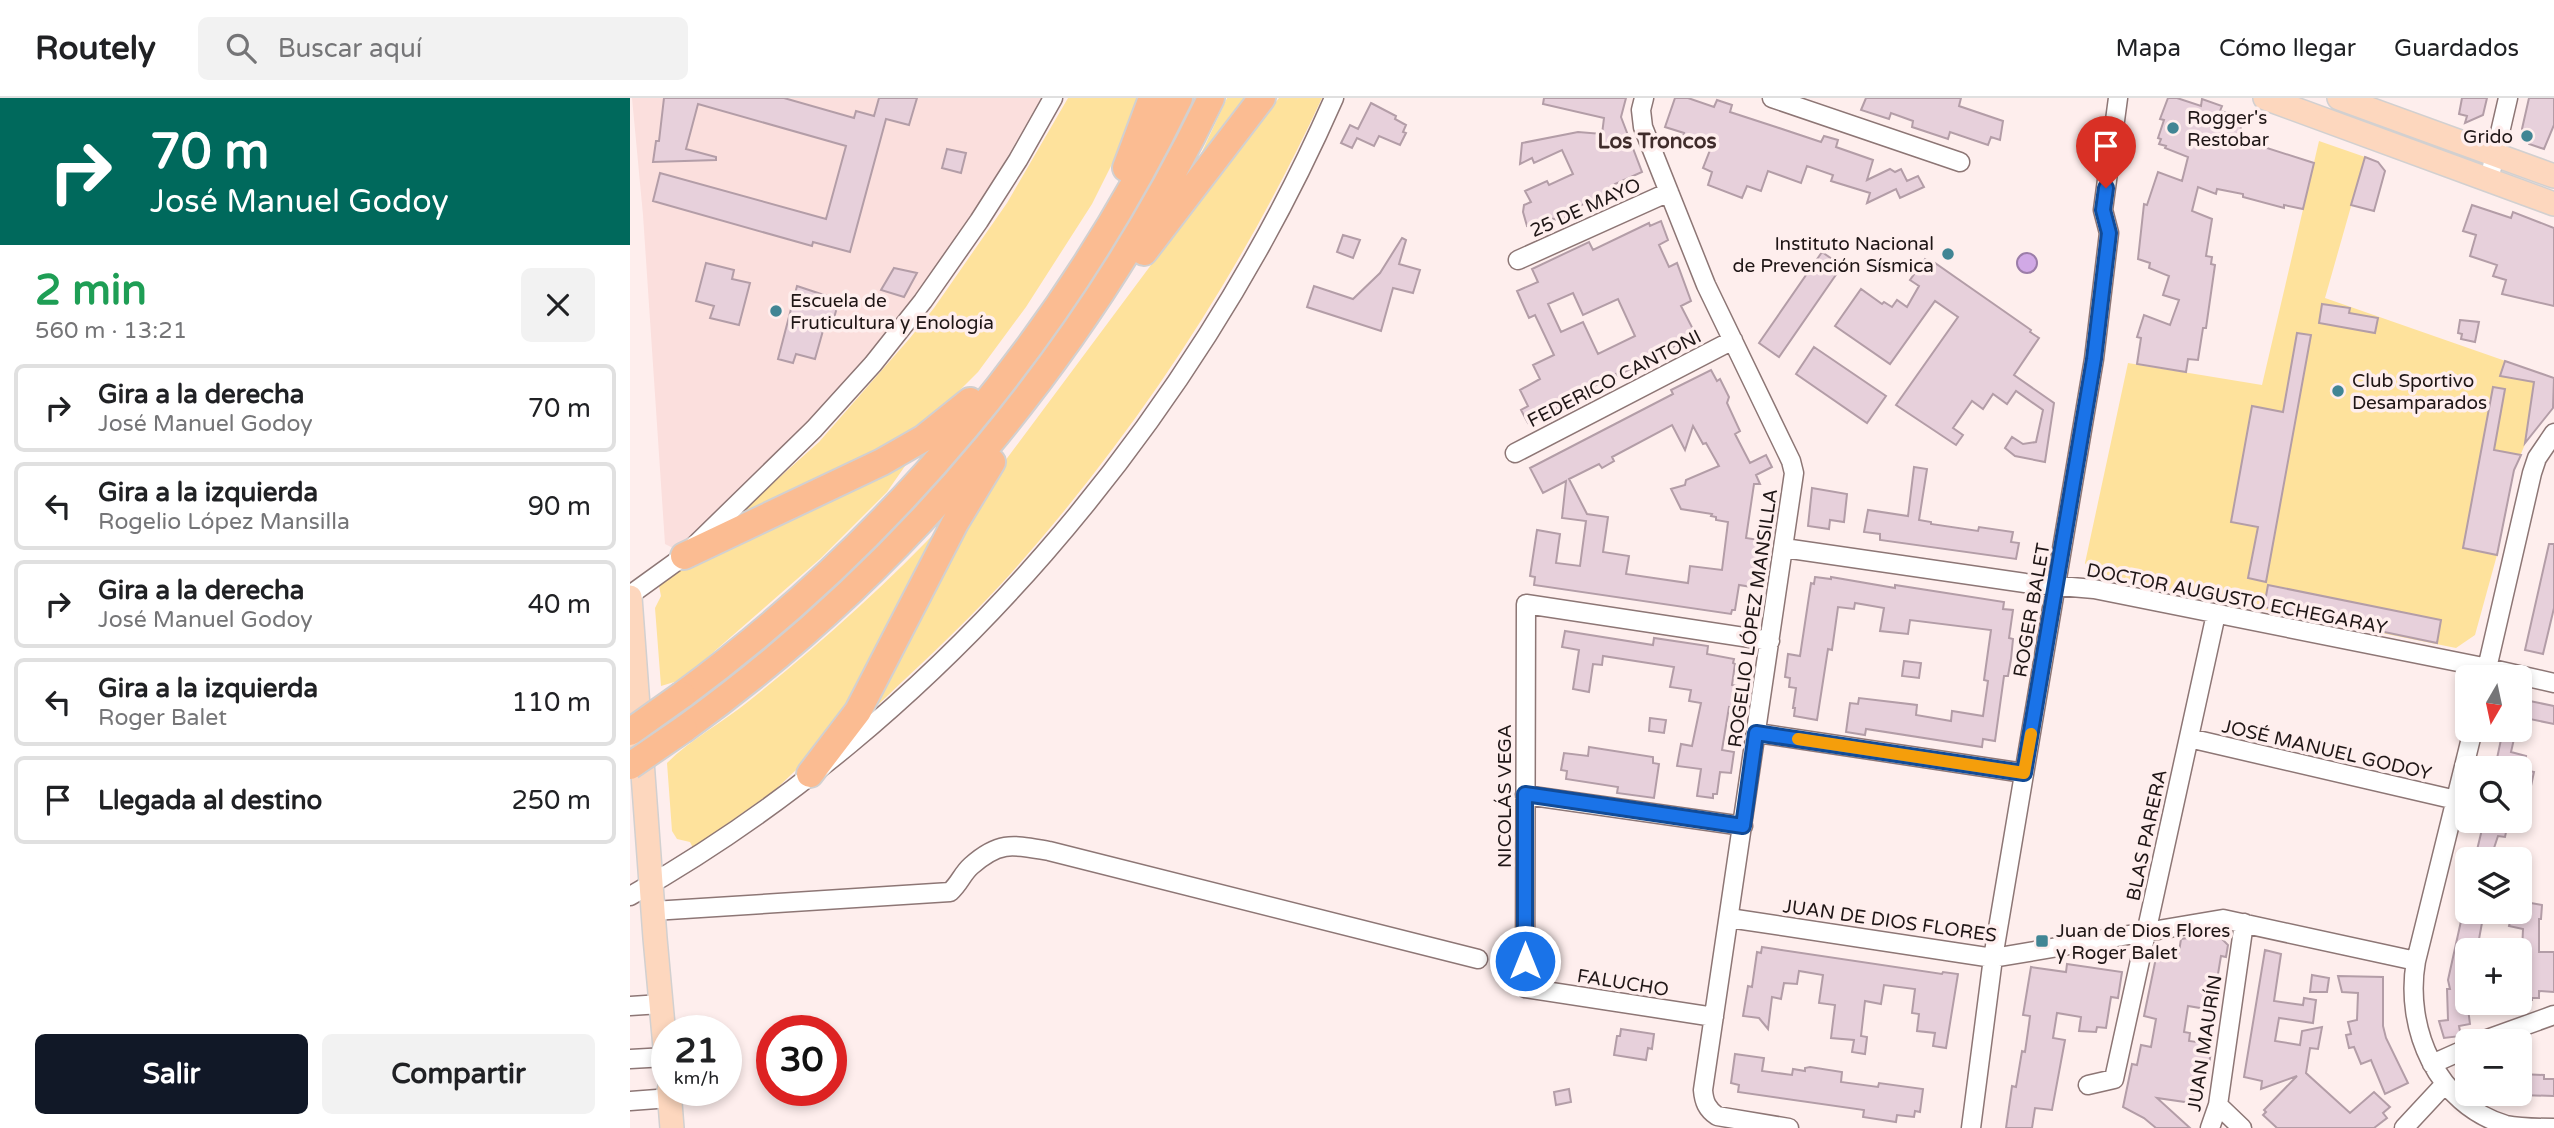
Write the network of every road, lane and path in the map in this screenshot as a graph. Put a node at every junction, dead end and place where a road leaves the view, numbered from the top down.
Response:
1 (1053, 98) edge
2 (1152, 98) edge
3 (1179, 98) edge
4 (1211, 98) edge
5 (1262, 98) edge
6 (1334, 98) edge
7 (1644, 98) edge
8 (1772, 98) edge
9 (2118, 98) edge
10 (2265, 98) edge
11 (2339, 98) edge
12 (2508, 98) edge
13 (2495, 155) junction
14 (1960, 162) dead end
15 (2554, 176) edge
16 (2489, 180) junction
17 (1669, 192) junction
18 (2554, 204) edge
19 (1518, 260) dead end
20 (1087, 262) junction
21 (1034, 339) junction
22 (1733, 340) junction
23 (1062, 350) junction
24 (2554, 433) edge
25 (1515, 453) dead end
26 (1784, 548) junction
27 (684, 556) junction
28 (2056, 586) junction
29 (630, 596) edge
30 (2216, 614) junction
31 (1770, 641) junction
32 (2488, 665) edge
33 (2455, 666) edge
34 (2532, 680) edge
35 (2554, 683) edge
36 (630, 732) edge
37 (1756, 733) junction
38 (2189, 738) junction
39 (630, 766) edge
40 (2024, 773) junction
41 (810, 774) junction
42 (1525, 794) junction
43 (2455, 800) edge
44 (2455, 804) edge
45 (1743, 826) junction
46 (652, 884) junction
47 (630, 896) edge
48 (653, 911) junction
49 (1729, 918) junction
50 (2244, 923) junction
51 (2147, 931) junction
52 (1993, 958) junction
53 (1478, 959) dead end
54 (2416, 961) junction
55 (1525, 988) joint
56 (661, 1004) junction
57 (630, 1006) edge
58 (662, 1015) edge
59 (2554, 1016) edge
60 (1714, 1017) junction
61 (2517, 1029) edge
62 (2455, 1054) edge
63 (630, 1059) edge
64 (651, 1061) edge
65 (2432, 1064) junction
66 (2088, 1085) dead end
67 (2444, 1086) junction
68 (651, 1097) edge
69 (630, 1101) edge
70 (2217, 1105) junction
71 (670, 1106) edge
72 (672, 1128) edge
73 (1789, 1128) edge
74 (1971, 1128) edge
75 (2210, 1128) edge
76 (2242, 1128) edge
77 (2404, 1128) edge
78 (2514, 1128) edge
79 (2554, 1128) edge

1 - 27 street
2 - 20 highway
3 - 20 highway
4 - 23 highway
5 - 23 highway
6 - 41 street
7 - 17 street, ROGELIO LÓPEZ MANSILLA
8 - 14 street
9 - 28 street, ROGER BALET
10 - 16 main road
11 - 13 main road
12 - 13 street
13 - 15 main road
13 - 16 street
16 - 18 main road
17 - 19 street, 25 DE MAYO
17 - 22 street, ROGELIO LÓPEZ MANSILLA
20 - 21 highway
21 - 27 highway
21 - 36 highway, bridge
22 - 25 street, FEDERICO CANTONI
22 - 26 street, ROGELIO LÓPEZ MANSILLA
23 - 39 highway, bridge
23 - 41 highway
24 - 32 street
26 - 28 street, DOCTOR AUGUSTO ECHEGARAY
26 - 31 street, ROGELIO LÓPEZ MANSILLA
27 - 29 street
28 - 30 street, DOCTOR AUGUSTO ECHEGARAY
28 - 40 street, ROGER BALET
29 - 46 main road
30 - 33 street, DOCTOR AUGUSTO ECHEGARAY
30 - 38 street, BLAS PARERA
31 - 37 street, ROGELIO LÓPEZ MANSILLA
31 - 42 street, NICOLÁS VEGA
34 - 35 street, DOCTOR AUGUSTO ECHEGARAY
37 - 40 street
37 - 45 street, ROGELIO LÓPEZ MANSILLA
38 - 43 street, JOSÉ MANUEL GODOY
38 - 51 street, BLAS PARERA
40 - 52 street, ROGER BALET
41 - 46 street
42 - 45 street
42 - 55 street, NICOLÁS VEGA
44 - 54 street
45 - 49 street, ROGELIO LÓPEZ MANSILLA
46 - 47 street
46 - 48 main road
48 - 53 street
48 - 56 main road
49 - 52 street, JUAN DE DIOS FLORES
49 - 60 street, ROGELIO LÓPEZ MANSILLA
50 - 51 street, JUAN DE DIOS FLORES
50 - 54 street, JUAN DE DIOS FLORES
50 - 70 street, JUAN MAURÍN
51 - 52 street, JUAN DE DIOS FLORES
51 - 66 street, BLAS PARERA
52 - 74 street, ROGER BALET
54 - 65 street
55 - 60 street, FALUCHO
56 - 57 street
56 - 58 main road
59 - 61 street
60 - 73 street, ROGELIO LÓPEZ MANSILLA
62 - 65 street
63 - 64 street
65 - 67 street
67 - 77 street
67 - 78 street
68 - 69 street
70 - 75 street, JUAN MAURÍN
70 - 76 street
71 - 72 main road
78 - 79 street

